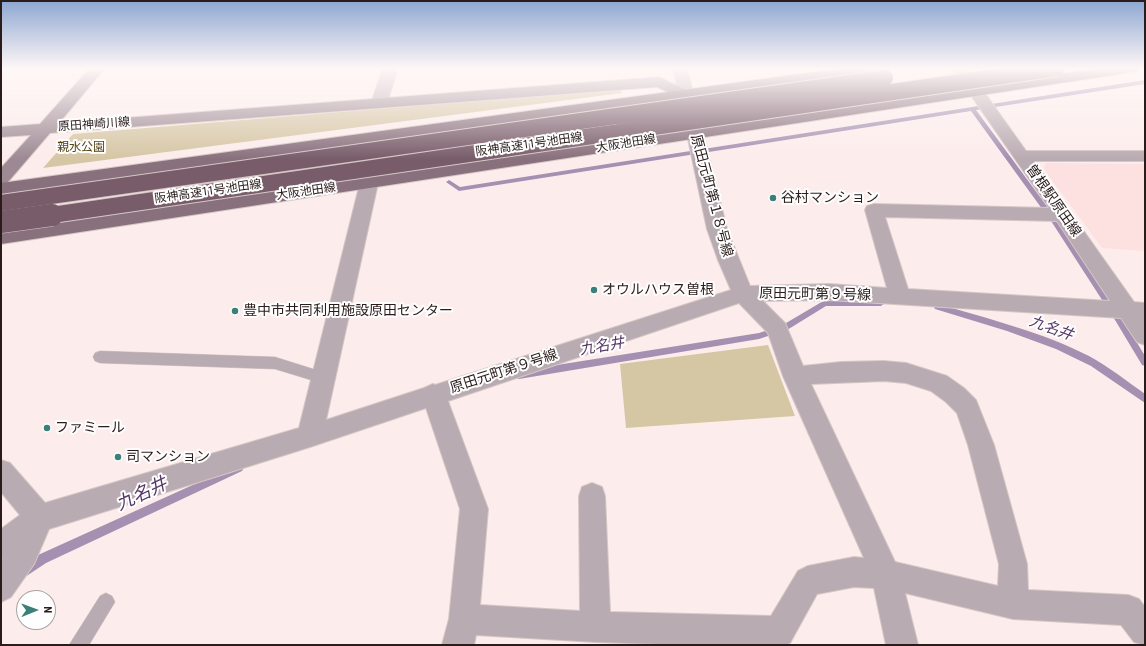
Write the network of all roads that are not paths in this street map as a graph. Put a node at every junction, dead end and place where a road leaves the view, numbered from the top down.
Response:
1 (71, 98) edge
2 (381, 98) edge
3 (444, 98) edge
4 (663, 98) edge
5 (687, 98) edge
6 (740, 98) edge
7 (850, 98) edge
8 (958, 98) edge
9 (981, 98) edge
10 (379, 103) junction
11 (44, 129) junction
12 (1, 132) edge
13 (696, 137) junction
14 (1022, 156) junction
15 (1145, 156) edge
16 (1, 178) edge
17 (369, 183) junction
18 (1, 189) edge
19 (1, 203) edge
20 (1054, 215) junction
21 (1, 222) edge
22 (1, 237) edge
23 (743, 294) junction
24 (900, 297) junction
25 (1124, 309) edge
26 (1145, 336) edge
27 (100, 357) dead end
28 (795, 376) junction
29 (324, 378) junction
30 (433, 394) junction
31 (310, 436) junction
32 (1, 472) edge
33 (592, 496) dead end
34 (40, 518) junction
35 (1, 546) edge
36 (886, 574) junction
37 (1, 587) edge
38 (106, 602) dead end
39 (1013, 604) junction
40 (595, 627) junction
41 (1145, 631) edge
42 (461, 632) edge
43 (780, 638) edge
44 (78, 645) edge
45 (902, 645) edge

1 - 11 street
2 - 10 street
3 - 10 street, 原田神崎川線
4 - 18 main road
5 - 13 street, 原田元町第１８号線
6 - 19 highway, 阪神高速11号池田線, bridge
7 - 21 highway, 阪神高速11号池田線, bridge
8 - 13 main road, 大阪池田線
9 - 14 street, 曽根駅原田線
10 - 11 street, 原田神崎川線
11 - 12 street, 原田神崎川線
11 - 16 street
13 - 17 main road, 大阪池田線
13 - 23 street, 原田元町第１８号線
14 - 15 street
14 - 20 street, 曽根駅原田線
17 - 22 main road, 大阪池田線
17 - 29 street
20 - 24 street
20 - 25 street, 曽根駅原田線
23 - 24 street, 原田元町第９号線
23 - 28 street
23 - 30 street, 原田元町第９号線
24 - 25 street, 原田元町第９号線
25 - 26 street, 曽根駅原田線
27 - 29 lane
28 - 36 street
28 - 39 street
29 - 31 street
30 - 31 street, 原田元町第９号線
30 - 42 street
31 - 34 street, 原田元町第９号線
32 - 34 street
33 - 40 street
34 - 35 street, 原田元町第９号線
34 - 37 street
36 - 39 street
36 - 43 street
36 - 45 street
38 - 44 lane
39 - 41 street
40 - 42 street
40 - 43 street

